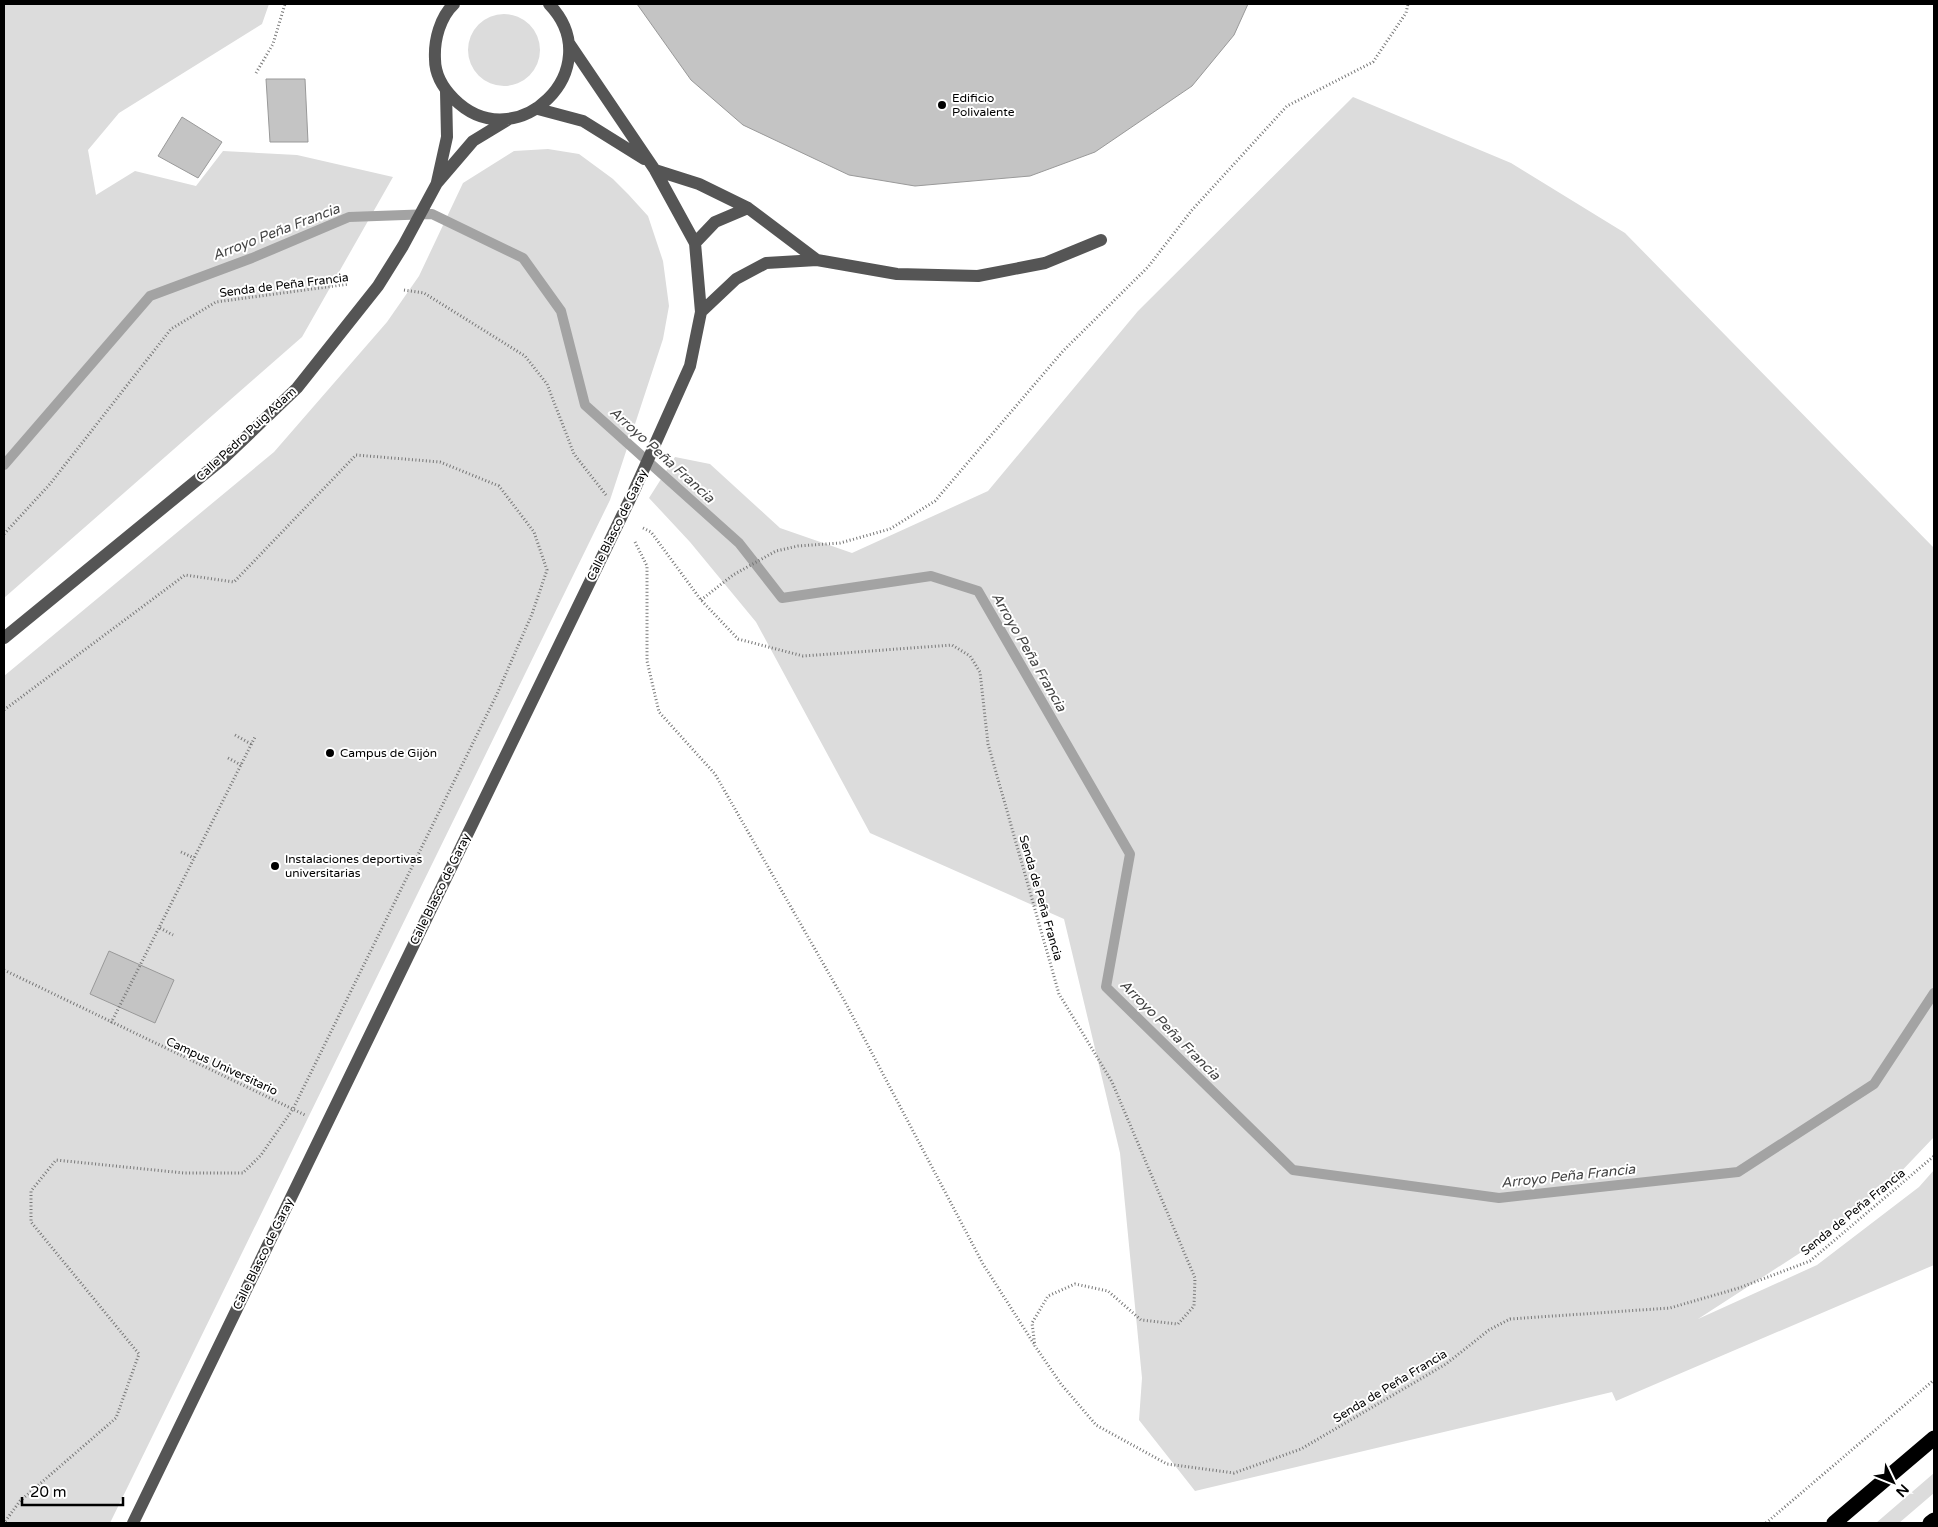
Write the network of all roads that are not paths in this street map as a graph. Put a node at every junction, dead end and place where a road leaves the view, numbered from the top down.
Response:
1 (454, 4) edge
2 (549, 4) edge
3 (569, 43) junction
4 (446, 91) junction
5 (538, 109) junction
6 (509, 119) junction
7 (651, 165) junction
8 (437, 183) junction
9 (748, 208) junction
10 (1101, 240) dead end
11 (695, 244) junction
12 (817, 260) junction
13 (701, 312) junction
14 (4, 638) edge
15 (1934, 1438) edge
16 (1934, 1520) edge
17 (133, 1523) edge
18 (1834, 1523) edge
19 (1930, 1523) edge

1 - 4 street
2 - 3 street
3 - 5 street
3 - 7 street
4 - 6 street
4 - 8 street, Calle Pedro Puig Adam
5 - 6 street
5 - 7 street
6 - 8 street, Calle Pedro Puig Adam
7 - 9 street
7 - 11 street
8 - 14 street, Calle Pedro Puig Adam
9 - 11 street
9 - 12 street
10 - 12 street
11 - 13 street, Calle Blasco de Garay
12 - 13 street
13 - 17 street, Calle Blasco de Garay
15 - 18 highway
16 - 19 highway

